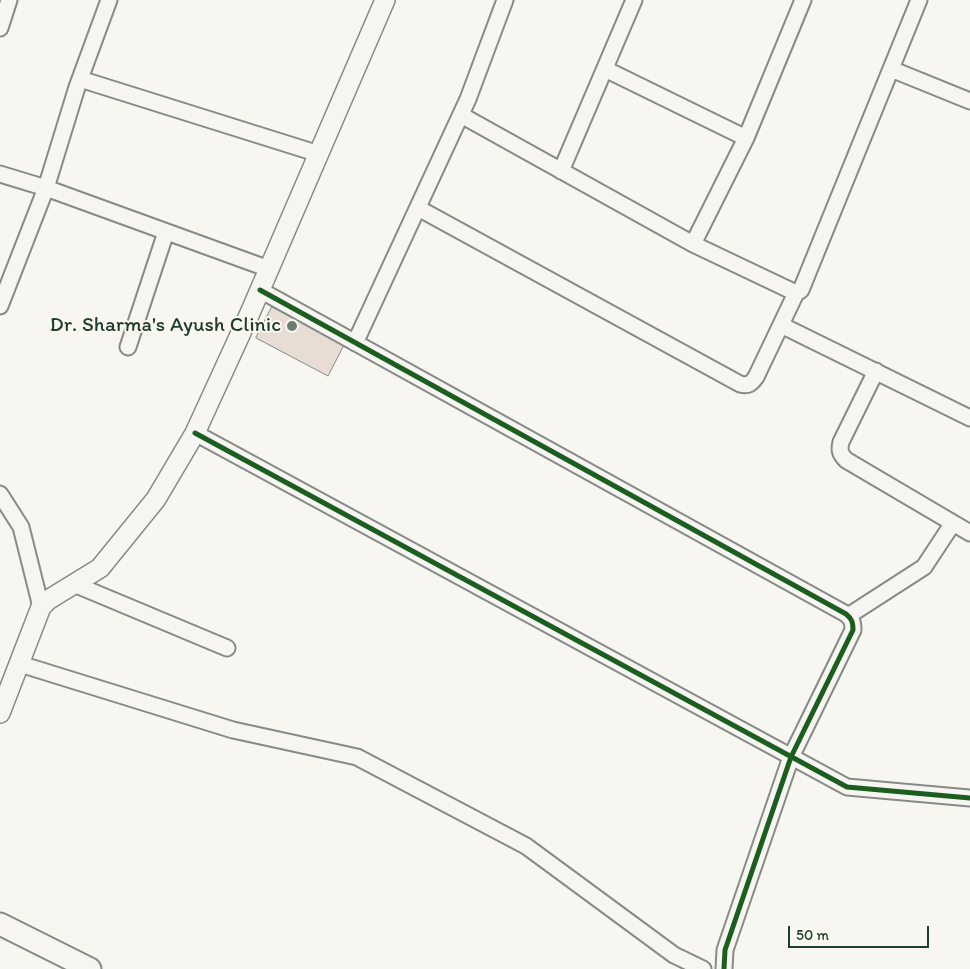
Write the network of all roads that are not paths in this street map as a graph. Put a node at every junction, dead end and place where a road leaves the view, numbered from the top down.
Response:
1 (9, 0) edge
2 (109, 0) edge
3 (385, 0) edge
4 (505, 0) edge
5 (634, 0) edge
6 (803, 0) edge
7 (919, 0) edge
8 (0, 28) edge
9 (605, 68) junction
10 (891, 68) junction
11 (80, 79) junction
12 (970, 101) edge
13 (461, 115) junction
14 (746, 138) junction
15 (319, 154) junction
16 (561, 171) junction
17 (0, 174) edge
18 (46, 188) junction
19 (418, 208) junction
20 (166, 232) junction
21 (693, 244) junction
22 (269, 269) junction
23 (260, 290) junction
24 (796, 293) junction
25 (0, 306) edge
26 (781, 325) junction
27 (355, 343) junction
28 (128, 347) dead end
29 (876, 371) junction
30 (970, 418) edge
31 (195, 433) junction
32 (0, 494) edge
33 (953, 523) junction
34 (970, 533) edge
35 (74, 584) junction
36 (41, 607) junction
37 (848, 616) junction
38 (227, 648) dead end
39 (20, 664) junction
40 (0, 712) edge
41 (791, 756) junction
42 (970, 798) edge
43 (0, 924) edge
44 (90, 969) edge
45 (703, 969) edge
46 (724, 969) edge

1 - 8 street
2 - 11 street
3 - 15 street
4 - 13 street
5 - 9 street
6 - 14 street
7 - 10 street
9 - 14 street
9 - 16 street
10 - 12 street
10 - 24 street
11 - 15 street
11 - 18 street
13 - 16 street
13 - 19 street
14 - 21 street
15 - 22 street
16 - 21 street
17 - 18 street
18 - 20 street
18 - 25 street
19 - 26 street
19 - 27 street
20 - 22 street
20 - 28 street
21 - 24 street
22 - 23 street
23 - 27 street
23 - 31 street
24 - 26 street
26 - 29 street
27 - 37 street
29 - 30 street
29 - 33 street
31 - 35 street
31 - 41 street
32 - 36 street
33 - 34 street
33 - 37 street
35 - 36 street
35 - 38 street
36 - 39 street
37 - 41 street
39 - 40 street
39 - 45 street
41 - 42 street
41 - 46 street
43 - 44 main road

